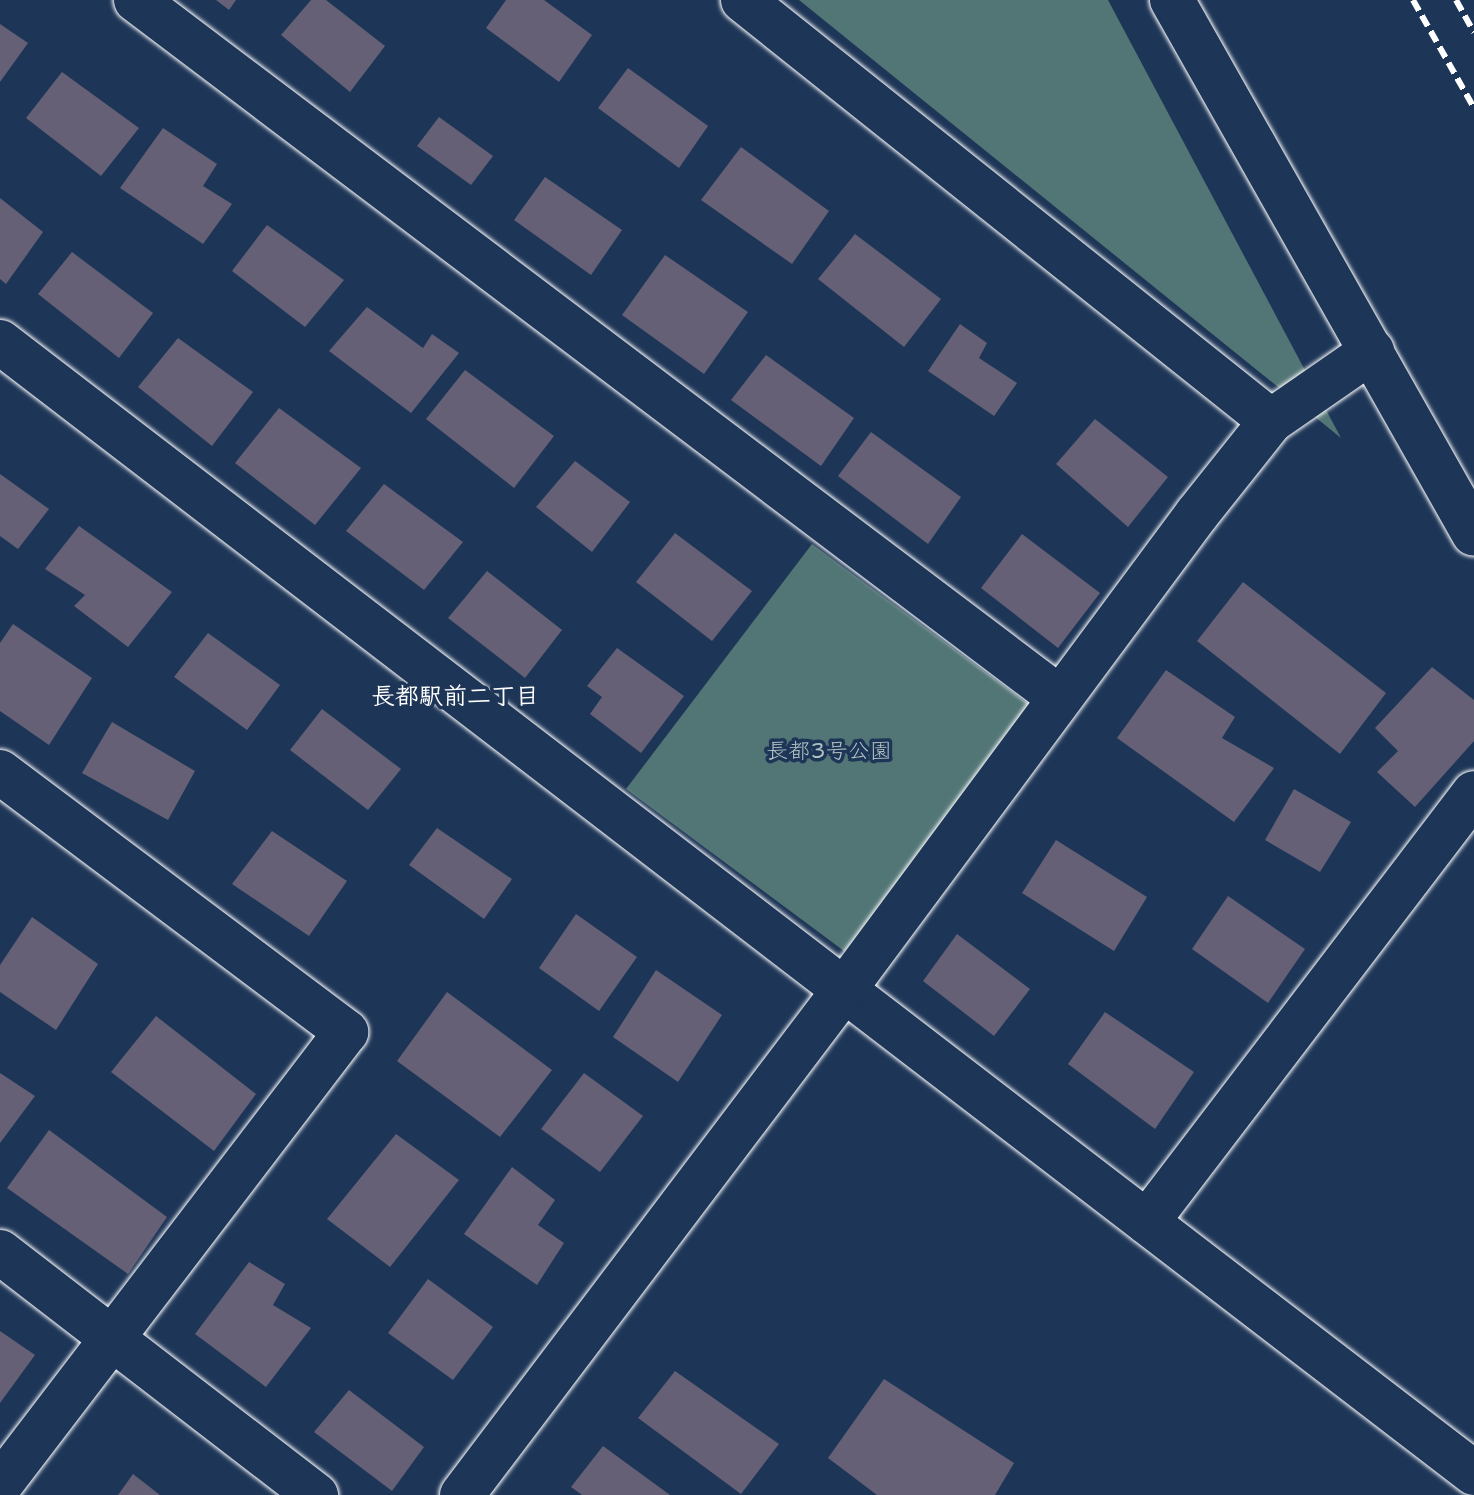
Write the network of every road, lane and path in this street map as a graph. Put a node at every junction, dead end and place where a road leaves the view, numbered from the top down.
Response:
1 (136, 0) edge
2 (743, 0) edge
3 (1172, 0) edge
4 (0, 342) edge
5 (1372, 351) junction
6 (1271, 421) junction
7 (1474, 534) edge
8 (1060, 698) junction
9 (0, 772) edge
10 (1474, 793) edge
11 (844, 990) junction
12 (1147, 1222) junction
13 (0, 1252) edge
14 (114, 1339) junction
15 (1474, 1473) edge
16 (0, 1485) edge
17 (316, 1495) edge
18 (462, 1495) edge

1 - 8 street
2 - 6 street
3 - 5 street
4 - 11 street
5 - 6 street
5 - 7 street
6 - 8 street
8 - 11 street
9 - 14 street
10 - 12 street
11 - 12 street
11 - 18 street
12 - 15 street
13 - 14 street
14 - 16 street
14 - 17 street

